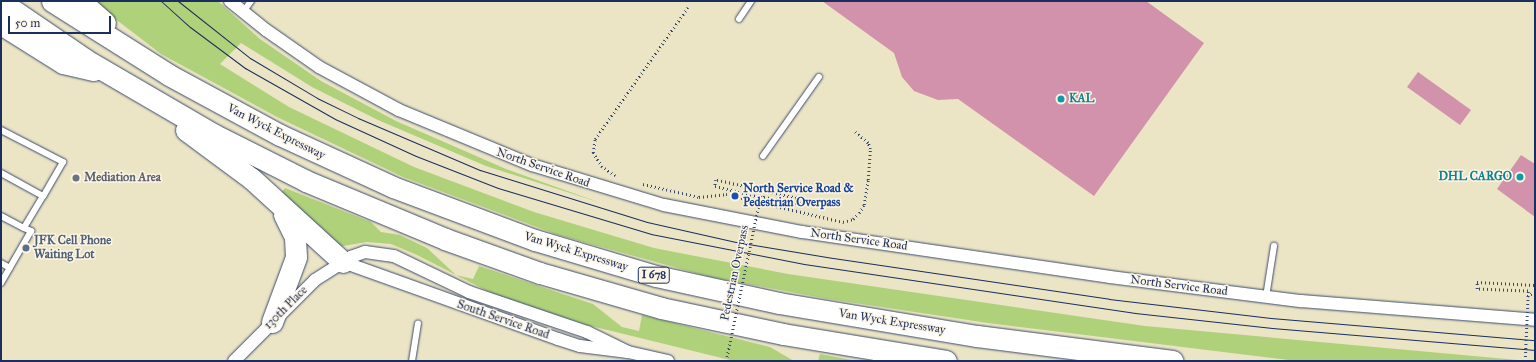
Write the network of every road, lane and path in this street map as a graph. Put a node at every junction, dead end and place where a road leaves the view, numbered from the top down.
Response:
1 (52, 1) edge
2 (80, 1) edge
3 (230, 1) edge
4 (251, 1) edge
5 (750, 1) edge
6 (1, 2) edge
7 (688, 7) dead end
8 (242, 12) junction
9 (738, 18) dead end
10 (1, 24) edge
11 (108, 73) junction
12 (169, 75) junction
13 (819, 77) dead end
14 (128, 86) junction
15 (1, 130) edge
16 (855, 132) dead end
17 (763, 156) dead end
18 (1, 173) edge
19 (622, 178) dead end
20 (635, 182) dead end
21 (762, 189) dead end
22 (43, 196) junction
23 (760, 197) junction
24 (755, 200) junction
25 (279, 205) junction
26 (1, 216) edge
27 (24, 228) junction
28 (1274, 246) dead end
29 (342, 262) junction
30 (1, 263) edge
31 (10, 268) junction
32 (1, 283) edge
33 (1535, 285) edge
34 (1535, 292) edge
35 (1527, 296) dead end
36 (1266, 297) junction
37 (1535, 320) edge
38 (272, 322) junction
39 (418, 323) dead end
40 (627, 356) edge
41 (234, 361) edge
42 (412, 361) edge
43 (668, 361) edge
44 (726, 361) edge
45 (946, 361) edge
46 (1172, 361) edge
47 (1525, 361) edge

1 - 12 highway, Van Wyck Expressway / I 678
2 - 12 highway
3 - 8 street, North Service Road
4 - 8 lane
5 - 9 lane
6 - 11 highway, I 678
7 - 19 path
8 - 36 street, North Service Road
10 - 11 highway
11 - 14 highway, I 678
12 - 46 highway, Van Wyck Expressway / I 678
13 - 17 lane
14 - 25 highway
14 - 45 highway, I 678
15 - 22 lane
16 - 24 path
18 - 22 lane
20 - 24 path
21 - 23 path, Pedestrian Overpass, bridge
22 - 27 lane
23 - 24 path
23 - 44 path, Pedestrian Overpass, bridge
25 - 29 highway
25 - 38 highway
26 - 27 lane
27 - 31 lane
28 - 36 lane
29 - 38 street, 130th Place
29 - 40 street, South Service Road
29 - 40 street, 130th Place
30 - 31 lane
31 - 32 lane
33 - 47 path, bridge
34 - 35 path
36 - 37 street, North Service Road
38 - 41 street, 130th Place
39 - 42 lane
40 - 43 street, South Service Road

